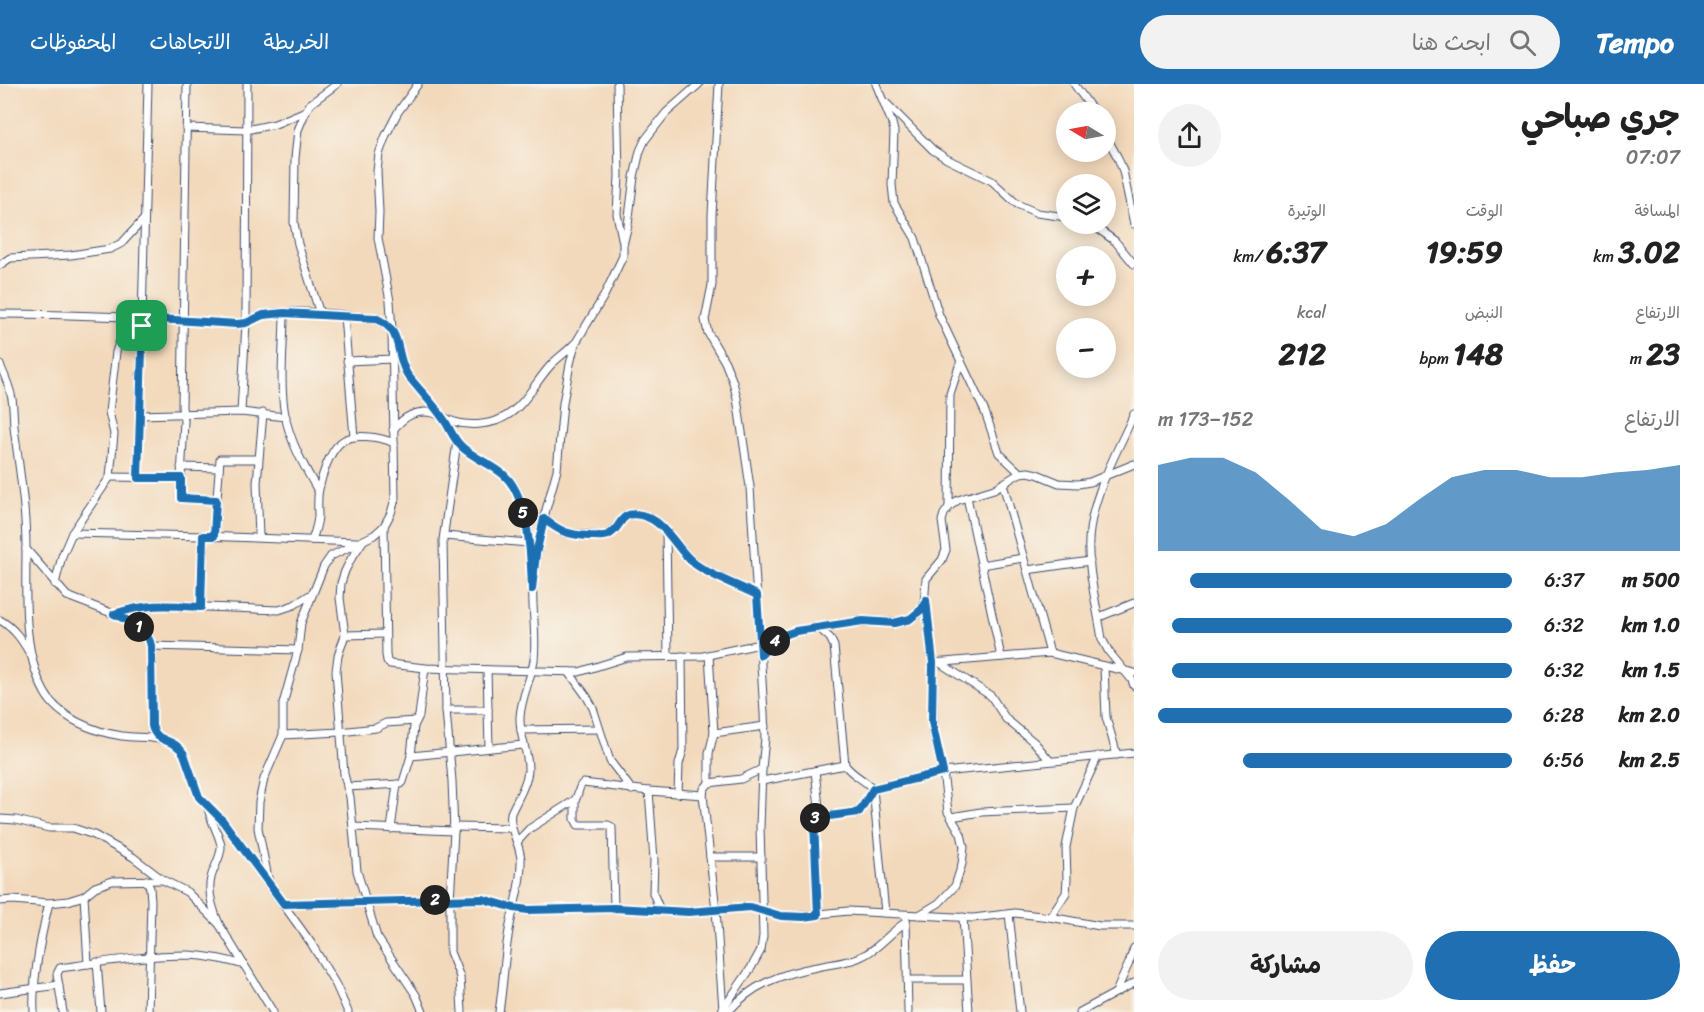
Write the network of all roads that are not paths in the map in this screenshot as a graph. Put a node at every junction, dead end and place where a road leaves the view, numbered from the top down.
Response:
1 (148, 84) edge
2 (187, 84) edge
3 (247, 84) edge
4 (336, 84) edge
5 (418, 84) edge
6 (617, 84) edge
7 (699, 84) edge
8 (719, 84) edge
9 (876, 84) edge
10 (1074, 84) edge
11 (881, 97) junction
12 (1087, 102) edge
13 (306, 111) junction
14 (186, 128) junction
15 (246, 130) junction
16 (1116, 154) edge
17 (1056, 216) edge
18 (144, 219) junction
19 (1134, 224) edge
20 (1105, 234) edge
21 (623, 245) junction
22 (1134, 264) edge
23 (0, 265) edge
24 (284, 313) junction
25 (0, 314) edge
26 (320, 314) junction
27 (344, 316) junction
28 (143, 318) junction
29 (184, 320) junction
30 (246, 323) junction
31 (142, 326) junction
32 (392, 330) junction
33 (575, 344) junction
34 (393, 359) junction
35 (961, 360) junction
36 (347, 361) junction
37 (0, 365) edge
38 (241, 412) junction
39 (263, 413) junction
40 (1134, 414) edge
41 (140, 415) junction
42 (183, 415) junction
43 (286, 417) junction
44 (443, 417) junction
45 (393, 430) junction
46 (354, 437) junction
47 (394, 442) junction
48 (457, 442) junction
49 (258, 459) junction
50 (1134, 464) edge
51 (181, 467) junction
52 (219, 468) junction
53 (1020, 473) junction
54 (1107, 475) junction
55 (110, 477) junction
56 (138, 478) junction
57 (181, 478) junction
58 (1003, 484) junction
59 (318, 491) junction
60 (967, 496) junction
61 (216, 500) junction
62 (949, 507) junction
63 (544, 519) junction
64 (384, 526) junction
65 (666, 531) junction
66 (72, 533) junction
67 (203, 536) junction
68 (214, 536) junction
69 (444, 536) junction
70 (259, 537) junction
71 (312, 540) junction
72 (362, 540) junction
73 (529, 543) junction
74 (26, 549) junction
75 (1023, 558) junction
76 (1090, 561) junction
77 (981, 565) junction
78 (1027, 570) junction
79 (55, 584) junction
80 (532, 589) junction
81 (313, 593) junction
82 (757, 595) junction
83 (926, 600) junction
84 (1134, 603) edge
85 (201, 607) junction
86 (114, 614) junction
87 (1099, 617) junction
88 (0, 620) edge
89 (819, 627) junction
90 (385, 634) junction
91 (345, 635) junction
92 (760, 644) junction
93 (151, 646) junction
94 (298, 650) junction
95 (1050, 653) junction
96 (709, 655) junction
97 (761, 655) junction
98 (32, 656) junction
99 (668, 656) junction
100 (682, 656) junction
101 (1001, 657) junction
102 (937, 663) junction
103 (1104, 666) junction
104 (425, 668) junction
105 (445, 669) junction
106 (487, 670) junction
107 (532, 670) junction
108 (1124, 671) junction
109 (569, 672) junction
110 (1134, 673) edge
111 (1134, 686) edge
112 (446, 710) junction
113 (488, 710) junction
114 (416, 722) junction
115 (765, 726) junction
116 (599, 729) junction
117 (521, 730) junction
118 (340, 732) junction
119 (714, 733) junction
120 (283, 735) junction
121 (159, 738) junction
122 (523, 745) junction
123 (489, 748) junction
124 (449, 753) junction
125 (1134, 753) edge
126 (1118, 754) junction
127 (411, 756) junction
128 (1098, 756) junction
129 (1050, 761) junction
130 (845, 765) junction
131 (762, 769) junction
132 (815, 771) junction
133 (943, 772) junction
134 (762, 782) junction
135 (710, 783) junction
136 (397, 784) junction
137 (347, 787) junction
138 (632, 789) junction
139 (873, 789) junction
140 (649, 791) junction
141 (678, 794) junction
142 (703, 795) junction
143 (575, 800) junction
144 (208, 807) junction
145 (1074, 808) junction
146 (820, 816) junction
147 (951, 817) junction
148 (0, 819) edge
149 (352, 827) junction
150 (511, 828) junction
151 (391, 829) junction
152 (453, 829) junction
153 (518, 841) junction
154 (710, 857) junction
155 (761, 857) junction
156 (146, 880) junction
157 (163, 880) junction
158 (269, 883) junction
159 (84, 896) junction
160 (450, 900) junction
161 (0, 901) edge
162 (366, 902) junction
163 (49, 903) junction
164 (284, 904) junction
165 (514, 908) junction
166 (614, 908) junction
167 (660, 910) junction
168 (716, 910) junction
169 (763, 910) junction
170 (885, 913) junction
171 (1009, 914) junction
172 (818, 915) junction
173 (919, 915) junction
174 (963, 917) junction
175 (1050, 917) junction
176 (906, 918) junction
177 (219, 924) junction
178 (1134, 926) edge
179 (1134, 948) edge
180 (149, 957) junction
181 (97, 962) junction
182 (88, 964) junction
183 (244, 964) junction
184 (907, 980) junction
185 (966, 980) junction
186 (1134, 983) edge
187 (59, 985) junction
188 (34, 988) junction
189 (1116, 992) junction
190 (0, 993) edge
191 (724, 1011) edge
192 (34, 1012) edge
193 (63, 1012) edge
194 (101, 1012) edge
195 (148, 1012) edge
196 (273, 1012) edge
197 (348, 1012) edge
198 (423, 1012) edge
199 (462, 1012) edge
200 (500, 1012) edge
201 (908, 1012) edge
202 (969, 1012) edge
203 (1020, 1012) edge
204 (1080, 1012) edge

1 - 18 street
2 - 14 street
3 - 15 street
4 - 13 street
5 - 32 street
6 - 21 street
7 - 21 street
8 - 82 street
9 - 11 street
10 - 12 street
11 - 17 street
11 - 35 street
13 - 15 street
13 - 26 street
14 - 15 street
14 - 29 street
15 - 30 street
16 - 19 street
18 - 23 street
18 - 28 street
20 - 22 street
21 - 33 street
24 - 26 street
24 - 30 street
24 - 43 street
25 - 28 street
26 - 27 street
27 - 32 street
27 - 36 street
28 - 29 street
28 - 31 street
29 - 30 street
29 - 42 street
30 - 38 street
31 - 41 street
31 - 55 street
32 - 34 street
32 - 44 street
33 - 44 street
33 - 63 street
34 - 36 street
34 - 45 street
35 - 53 street
35 - 62 street
36 - 46 street
37 - 74 street
38 - 39 street
38 - 42 street
39 - 43 street
39 - 49 street
40 - 54 street
41 - 42 street
41 - 56 street
42 - 51 street
43 - 59 street
44 - 45 street
44 - 48 street
45 - 47 street
46 - 47 street
46 - 59 street
47 - 64 street
48 - 69 street
48 - 73 street
49 - 52 street
49 - 70 street
50 - 54 street
51 - 52 street
51 - 57 street
52 - 61 street
53 - 54 street
53 - 58 street
54 - 76 street
55 - 56 street
55 - 66 street
56 - 57 street
57 - 61 street
58 - 60 street
58 - 75 street
59 - 71 street
60 - 62 street
60 - 77 street
61 - 68 street
62 - 83 street
63 - 65 street
63 - 80 street
64 - 72 street
64 - 90 street
65 - 82 street
65 - 99 street
66 - 67 street
66 - 79 street
67 - 68 street
67 - 85 street
68 - 70 street
69 - 73 street
69 - 105 street
70 - 71 street
71 - 72 street
72 - 81 street
72 - 91 street
73 - 80 street
74 - 79 street
74 - 98 street
75 - 77 street
75 - 78 street
76 - 78 street
76 - 87 street
77 - 101 street
78 - 95 street
79 - 86 street
80 - 107 street
81 - 85 street
81 - 94 street
82 - 92 street
83 - 89 street
83 - 102 street
84 - 87 street
85 - 86 street
86 - 93 street
87 - 108 street
88 - 98 street
89 - 97 street
89 - 130 street
90 - 91 street
90 - 104 street
91 - 118 street
92 - 96 street
92 - 97 street
93 - 94 street
93 - 121 street
94 - 120 street
95 - 101 street
95 - 103 street
96 - 100 street
96 - 119 street
97 - 115 street
98 - 121 street
99 - 100 street
99 - 109 street
100 - 141 street
101 - 102 street
102 - 129 street
102 - 133 street
103 - 108 street
103 - 126 street
104 - 105 street
104 - 114 street
105 - 106 street
105 - 112 street
106 - 107 street
106 - 113 street
107 - 109 street
107 - 117 street
108 - 110 street
108 - 111 street
109 - 116 street
112 - 113 street
112 - 124 street
113 - 123 street
114 - 118 street
114 - 127 street
115 - 119 street
115 - 131 street
116 - 117 street
116 - 138 street
117 - 122 street
118 - 120 street
118 - 137 street
119 - 135 street
120 - 158 street
121 - 144 street
122 - 123 street
122 - 150 street
123 - 124 street
124 - 127 street
124 - 152 street
125 - 126 street
126 - 128 street
127 - 136 street
128 - 129 street
128 - 145 street
129 - 133 street
130 - 132 street
130 - 139 street
131 - 134 street
131 - 135 street
132 - 134 street
132 - 146 street
133 - 139 street
133 - 147 street
134 - 155 street
135 - 142 street
136 - 137 street
136 - 151 street
137 - 149 street
138 - 140 street
138 - 143 street
139 - 146 street
139 - 170 street
140 - 141 street
140 - 167 street
141 - 142 street
142 - 154 street
143 - 153 street
143 - 166 street
144 - 158 street
144 - 177 street
145 - 147 street
145 - 175 street
146 - 172 street
147 - 173 street
148 - 157 street
149 - 151 street
149 - 162 street
150 - 152 street
150 - 153 street
151 - 152 street
152 - 160 street
153 - 165 street
154 - 155 street
154 - 168 street
155 - 169 street
156 - 157 street
156 - 159 street
156 - 180 street
157 - 177 street
158 - 164 street
159 - 163 street
159 - 182 street
160 - 162 street
160 - 165 street
160 - 199 street
161 - 163 street
162 - 164 street
162 - 198 street
163 - 188 street
164 - 197 street
165 - 166 street
165 - 200 street
166 - 167 street
167 - 168 street
168 - 169 street
168 - 191 street
169 - 172 street
169 - 191 street
170 - 172 street
170 - 176 street
171 - 174 street
171 - 175 street
171 - 203 street
173 - 174 street
173 - 176 street
174 - 185 street
175 - 178 street
176 - 184 street
176 - 191 street
177 - 183 street
179 - 189 street
180 - 181 street
180 - 183 street
180 - 195 street
181 - 182 street
181 - 194 street
182 - 187 street
183 - 196 street
184 - 185 street
184 - 201 street
185 - 202 street
186 - 189 street
187 - 188 street
187 - 193 street
188 - 190 street
188 - 192 street
189 - 204 street

